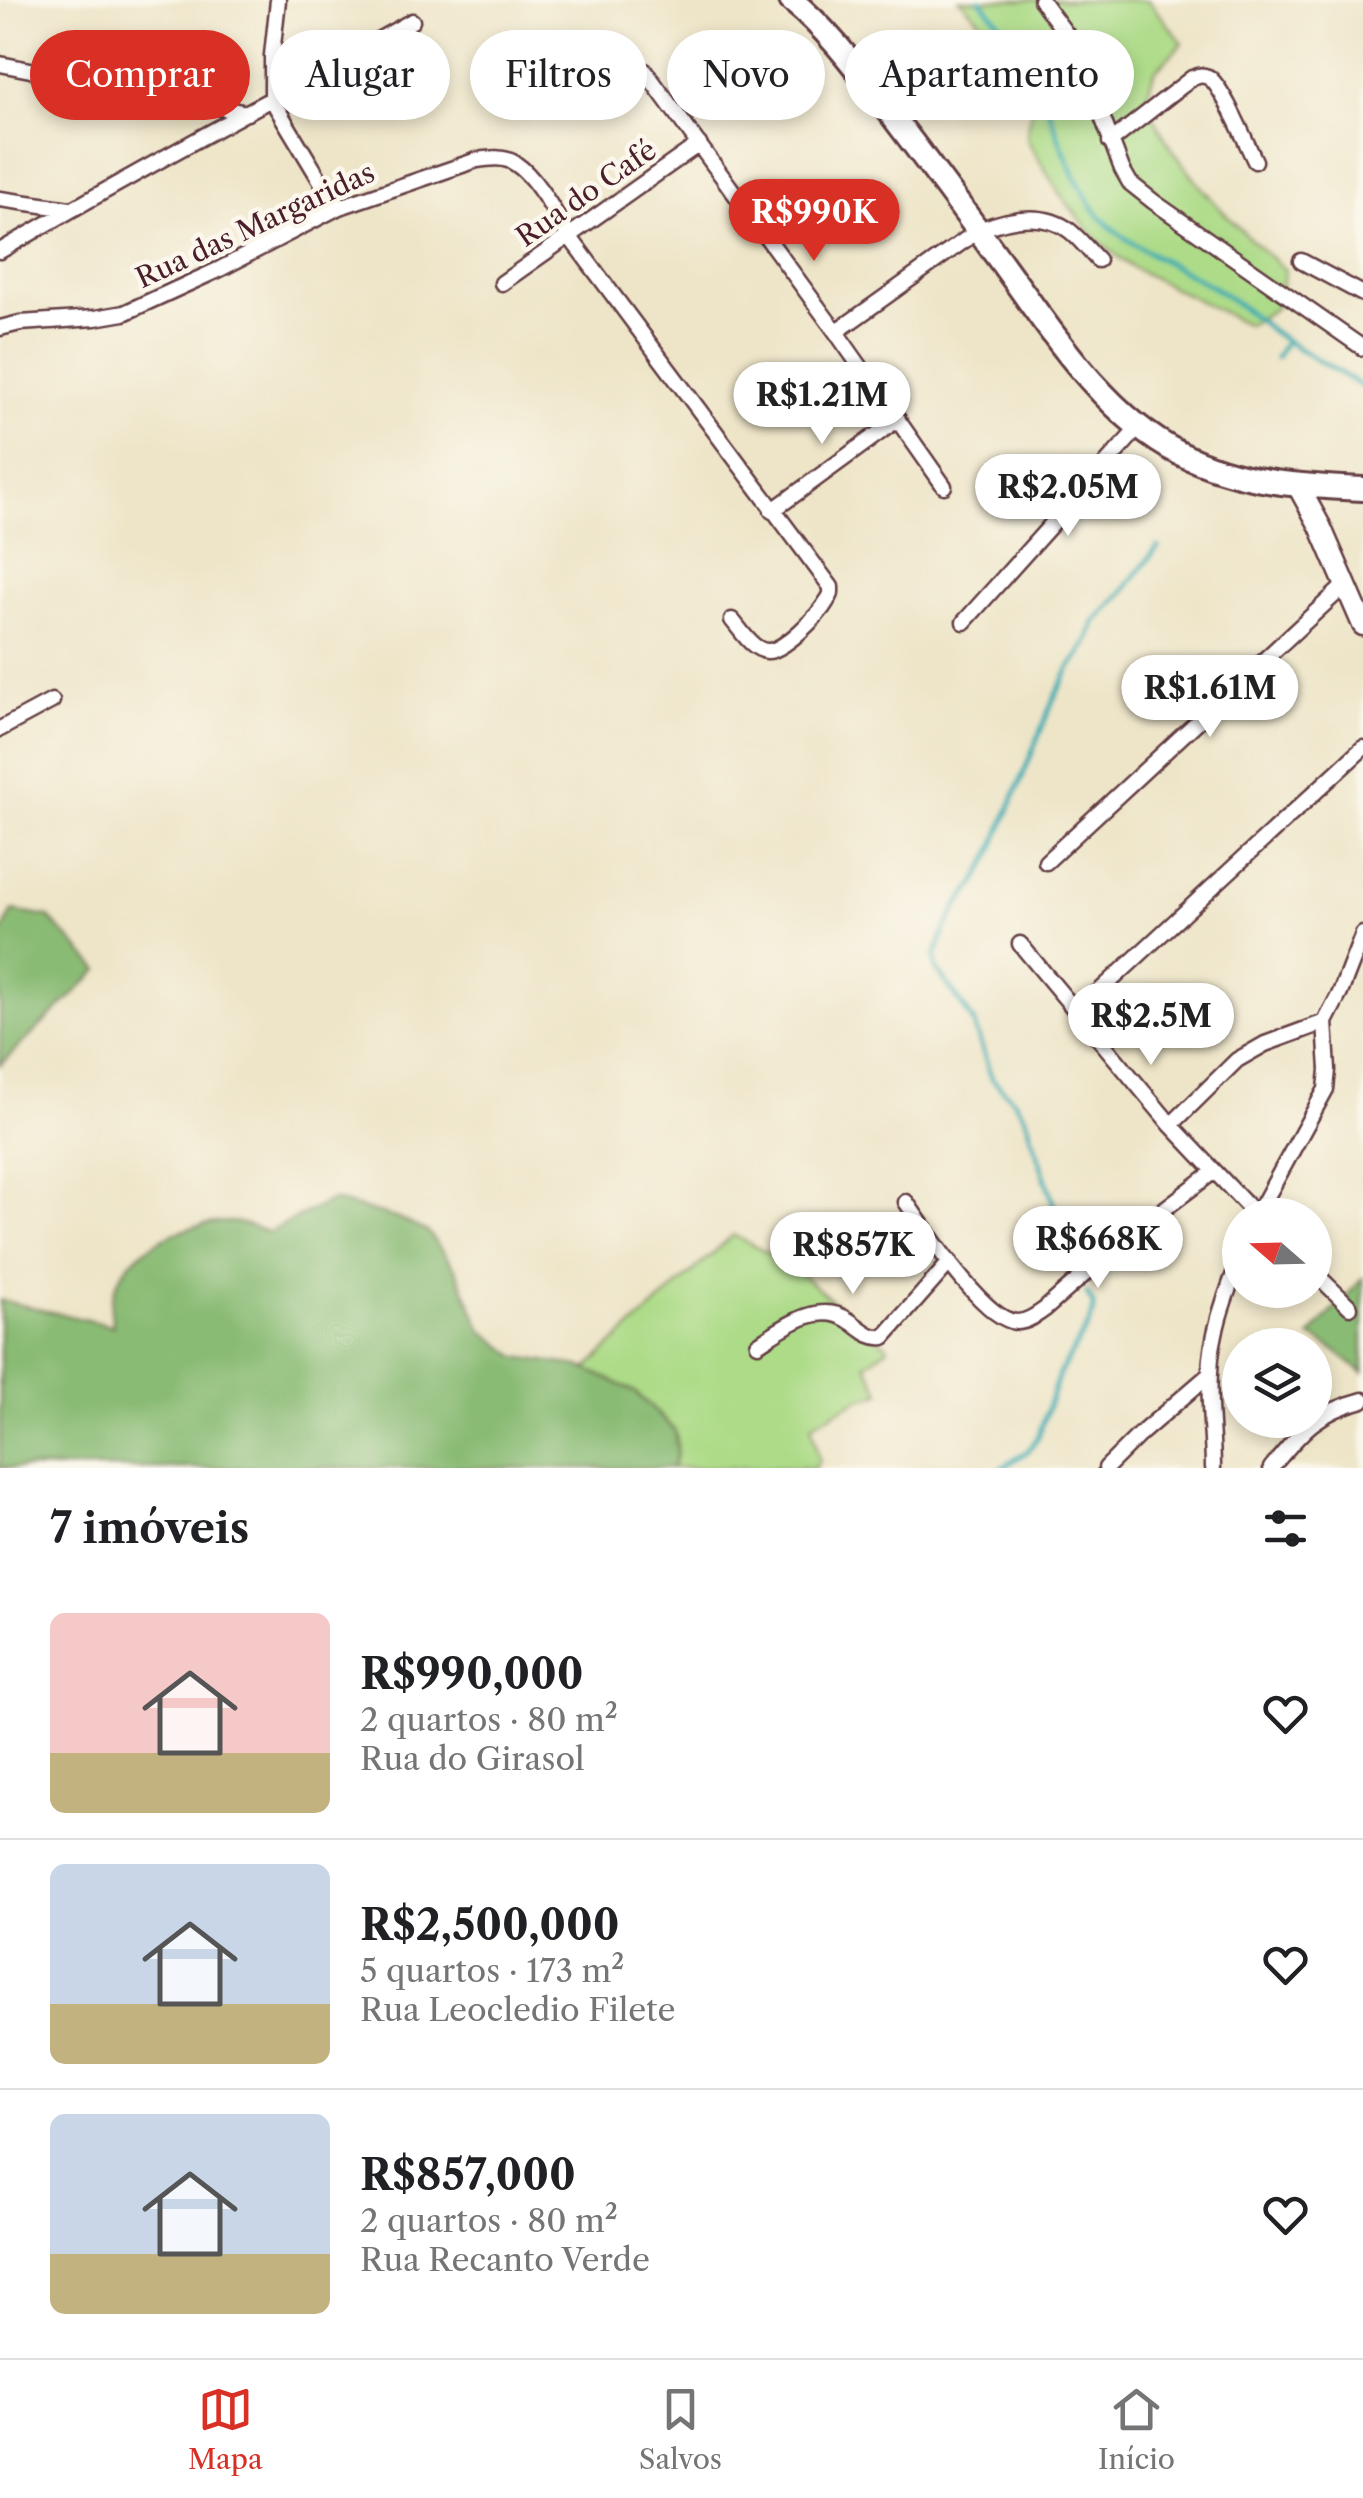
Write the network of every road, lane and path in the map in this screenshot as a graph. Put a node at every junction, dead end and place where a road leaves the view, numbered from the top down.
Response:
1 (278, 0) edge
2 (791, 0) edge
3 (1041, 0) edge
4 (412, 20) dead end
5 (275, 30) edge
6 (394, 30) edge
7 (0, 64) edge
8 (30, 70) edge
9 (647, 72) edge
10 (237, 120) edge
11 (284, 120) edge
12 (1110, 142) junction
13 (698, 144) junction
14 (1255, 161) dead end
15 (0, 198) edge
16 (337, 208) junction
17 (70, 209) junction
18 (978, 230) junction
19 (569, 236) junction
20 (0, 250) edge
21 (1098, 260) dead end
22 (1301, 261) dead end
23 (502, 283) dead end
24 (1363, 294) edge
25 (0, 328) edge
26 (836, 332) junction
27 (1363, 348) edge
28 (898, 420) junction
29 (1140, 426) junction
30 (944, 486) dead end
31 (1298, 486) junction
32 (1363, 489) edge
33 (772, 511) junction
34 (1345, 585) junction
35 (732, 620) dead end
36 (964, 622) dead end
37 (1363, 625) edge
38 (52, 701) dead end
39 (0, 729) edge
40 (1363, 748) edge
41 (1046, 862) dead end
42 (1363, 934) edge
43 (1020, 944) dead end
44 (1076, 1013) junction
45 (1325, 1022) junction
46 (1170, 1125) junction
47 (1214, 1172) junction
48 (1239, 1198) edge
49 (1265, 1198) edge
50 (906, 1202) dead end
51 (950, 1262) junction
52 (1332, 1290) edge
53 (1350, 1307) dead end
54 (1222, 1308) edge
55 (758, 1344) dead end
56 (1210, 1374) junction
57 (1363, 1400) edge
58 (1106, 1468) edge
59 (1213, 1468) edge
60 (1271, 1468) edge

1 - 5 street
2 - 18 main road
3 - 12 street
4 - 6 street
7 - 8 street
9 - 13 street
10 - 17 street
11 - 16 street
12 - 14 street
12 - 27 street
13 - 19 street, Rua do Café
13 - 26 street
15 - 17 street
16 - 19 street, Rua das Margaridas
16 - 25 street, Rua das Margaridas
17 - 20 street
18 - 21 street
18 - 26 street
18 - 29 main road
19 - 23 street, Rua do Café
19 - 33 street, Rua das Margaridas
22 - 24 street
26 - 28 street
28 - 30 street
28 - 33 street
29 - 31 main road
29 - 36 street
31 - 32 main road
31 - 34 street
33 - 35 street, Rua das Margaridas
34 - 37 street
34 - 41 street
38 - 39 street
40 - 44 street
42 - 45 street
43 - 44 street
44 - 46 street
45 - 46 street
45 - 49 street
46 - 47 street
47 - 48 street
47 - 51 street
50 - 51 street
51 - 55 street
52 - 53 street
54 - 56 street
56 - 58 street
56 - 59 street
57 - 60 street

